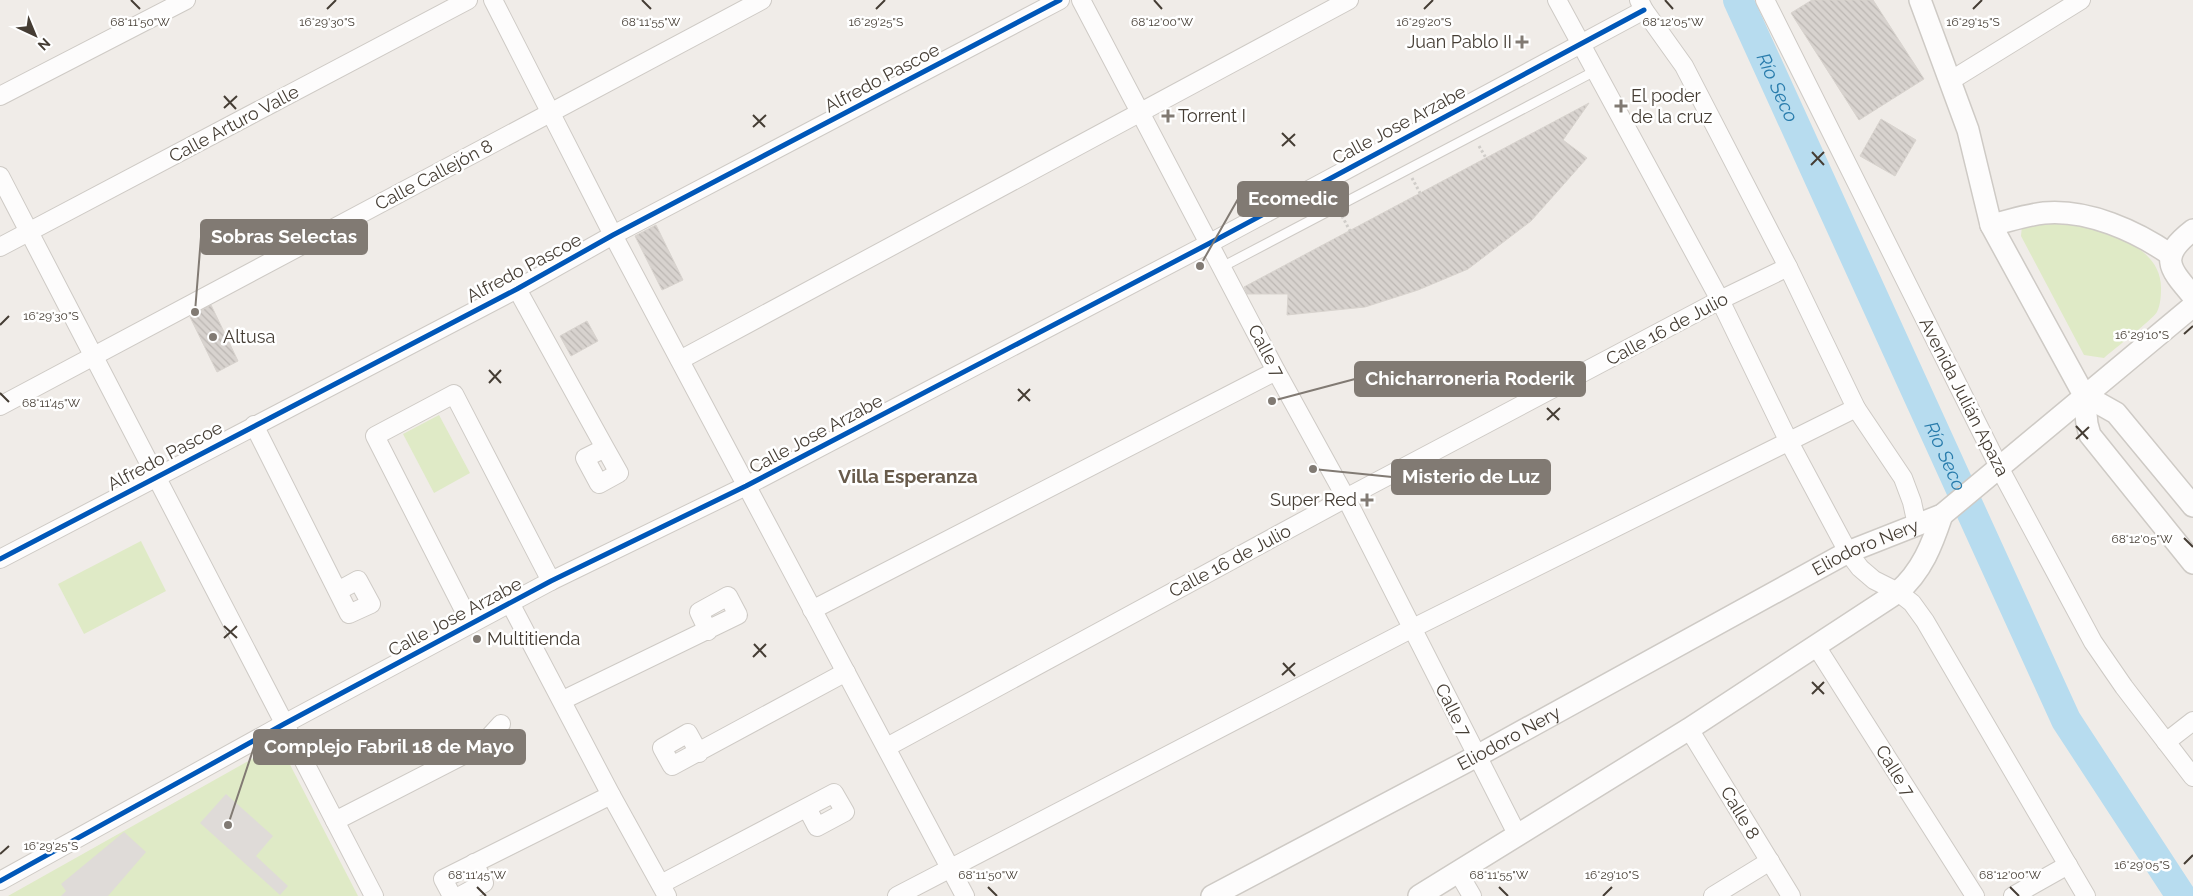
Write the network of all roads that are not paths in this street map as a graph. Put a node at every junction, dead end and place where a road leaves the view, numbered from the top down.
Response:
1 (186, 0) edge
2 (468, 0) edge
3 (493, 0) edge
4 (762, 0) edge
5 (1060, 0) edge
6 (1081, 0) edge
7 (1349, 0) edge
8 (1557, 0) edge
9 (1765, 0) edge
10 (1920, 0) edge
11 (2081, 0) edge
12 (1642, 5) edge
13 (1580, 43) junction
14 (1595, 71) junction
15 (1950, 81) junction
16 (0, 96) edge
17 (551, 112) junction
18 (1140, 113) junction
19 (0, 176) edge
20 (1991, 225) junction
21 (2193, 230) edge
22 (29, 232) junction
23 (614, 235) junction
24 (1210, 243) junction
25 (0, 247) edge
26 (2171, 255) junction
27 (1222, 267) junction
28 (1788, 267) junction
29 (517, 289) junction
30 (2193, 296) edge
31 (1720, 300) junction
32 (2193, 306) edge
33 (94, 357) junction
34 (680, 360) junction
35 (1276, 371) junction
36 (2084, 395) junction
37 (0, 406) edge
38 (1856, 408) junction
39 (254, 425) junction
40 (1788, 440) junction
41 (605, 448) dead end
42 (1993, 474) junction
43 (156, 476) junction
44 (746, 486) junction
45 (1346, 498) junction
46 (2193, 506) edge
47 (1945, 513) junction
48 (1918, 525) junction
49 (1848, 552) junction
50 (0, 559) edge
51 (2193, 563) edge
52 (550, 581) junction
53 (338, 591) dead end
54 (1898, 592) junction
55 (510, 603) junction
56 (812, 610) junction
57 (470, 624) junction
58 (1411, 629) junction
59 (708, 631) dead end
60 (1816, 646) junction
61 (846, 672) junction
62 (563, 700) junction
63 (2193, 721) edge
64 (284, 724) junction
65 (502, 724) dead end
66 (1689, 729) junction
67 (2166, 742) junction
68 (887, 747) junction
69 (699, 753) dead end
70 (1477, 756) junction
71 (2193, 777) edge
72 (611, 795) junction
73 (807, 808) dead end
74 (335, 821) junction
75 (1518, 836) junction
76 (1770, 861) junction
77 (474, 863) junction
78 (2068, 865) junction
79 (950, 869) junction
80 (1458, 872) junction
81 (0, 881) edge
82 (664, 890) edge
83 (374, 896) edge
84 (452, 896) edge
85 (460, 896) edge
86 (897, 896) edge
87 (965, 896) edge
88 (1212, 896) edge
89 (1419, 896) edge
90 (1472, 896) edge
91 (1713, 896) edge
92 (1791, 896) edge
93 (1975, 896) edge
94 (2013, 896) edge
95 (2086, 896) edge

1 - 16 street
2 - 22 street, Calle Arturo Valle
3 - 17 street
4 - 17 street, Calle Callejón 8
5 - 23 street, Alfredo Pascoe
6 - 18 street, Calle 7
7 - 18 street
8 - 13 street
9 - 42 street, Avenida Julián Apaza
10 - 15 street
11 - 15 street
12 - 13 street, Calle Jose Arzabe
12 - 28 street
13 - 14 street
13 - 24 street, Calle Jose Arzabe
14 - 27 lane
14 - 31 street
15 - 20 street
17 - 23 street
17 - 33 street, Calle Callejón 8
18 - 24 street, Calle 7
18 - 34 street
19 - 22 street
20 - 26 street
20 - 36 street
21 - 26 street
22 - 25 street, Calle Arturo Valle
22 - 33 street
23 - 29 street, Alfredo Pascoe
23 - 34 street
24 - 27 street, Calle 7
24 - 44 street, Calle Jose Arzabe
26 - 30 street
27 - 35 street, Calle 7
28 - 31 street, Calle 16 de Julio
28 - 38 street
29 - 39 street, Alfredo Pascoe
29 - 41 street
31 - 40 street
31 - 45 street, Calle 16 de Julio
32 - 36 street
33 - 37 street, Calle Callejón 8
33 - 43 street
34 - 44 street
35 - 45 street, Calle 7
35 - 56 street
36 - 42 street
36 - 46 street
36 - 51 street
38 - 40 street
38 - 48 street
39 - 43 street, Alfredo Pascoe
39 - 53 street
40 - 49 street
40 - 58 street
42 - 47 street
42 - 67 street, Avenida Julián Apaza
43 - 50 street, Alfredo Pascoe
43 - 64 street
44 - 52 street, Calle Jose Arzabe
44 - 56 street
45 - 58 street, Calle 7
45 - 68 street, Calle 16 de Julio
47 - 48 street, Eliodoro Nery
47 - 54 street, Eliodoro Nery
48 - 49 street, Eliodoro Nery
49 - 54 street
49 - 70 street, Eliodoro Nery
52 - 55 street, Calle Jose Arzabe
52 - 57 street
54 - 60 street, Eliodoro Nery
54 - 78 street
55 - 57 street, Calle Jose Arzabe
55 - 62 street
56 - 61 street
57 - 64 street, Calle Jose Arzabe
58 - 70 street, Calle 7
58 - 79 street
59 - 62 street
60 - 66 street, Eliodoro Nery
60 - 93 street, Calle 7
61 - 68 street
61 - 69 street
62 - 72 street
63 - 67 street
64 - 74 street
64 - 81 street, Calle Jose Arzabe
65 - 74 street
66 - 75 street, Eliodoro Nery
66 - 76 street, Calle 8
67 - 71 street, Avenida Julián Apaza
68 - 79 street
70 - 75 street, Calle 7
70 - 88 street, Eliodoro Nery
72 - 77 street
72 - 82 street
73 - 82 street
74 - 83 street
75 - 80 street, Eliodoro Nery
76 - 91 street
76 - 92 street, Calle 8
77 - 84 street
77 - 85 street
78 - 94 street
78 - 95 street
79 - 86 street
79 - 87 street
80 - 89 street, Eliodoro Nery
80 - 90 street

